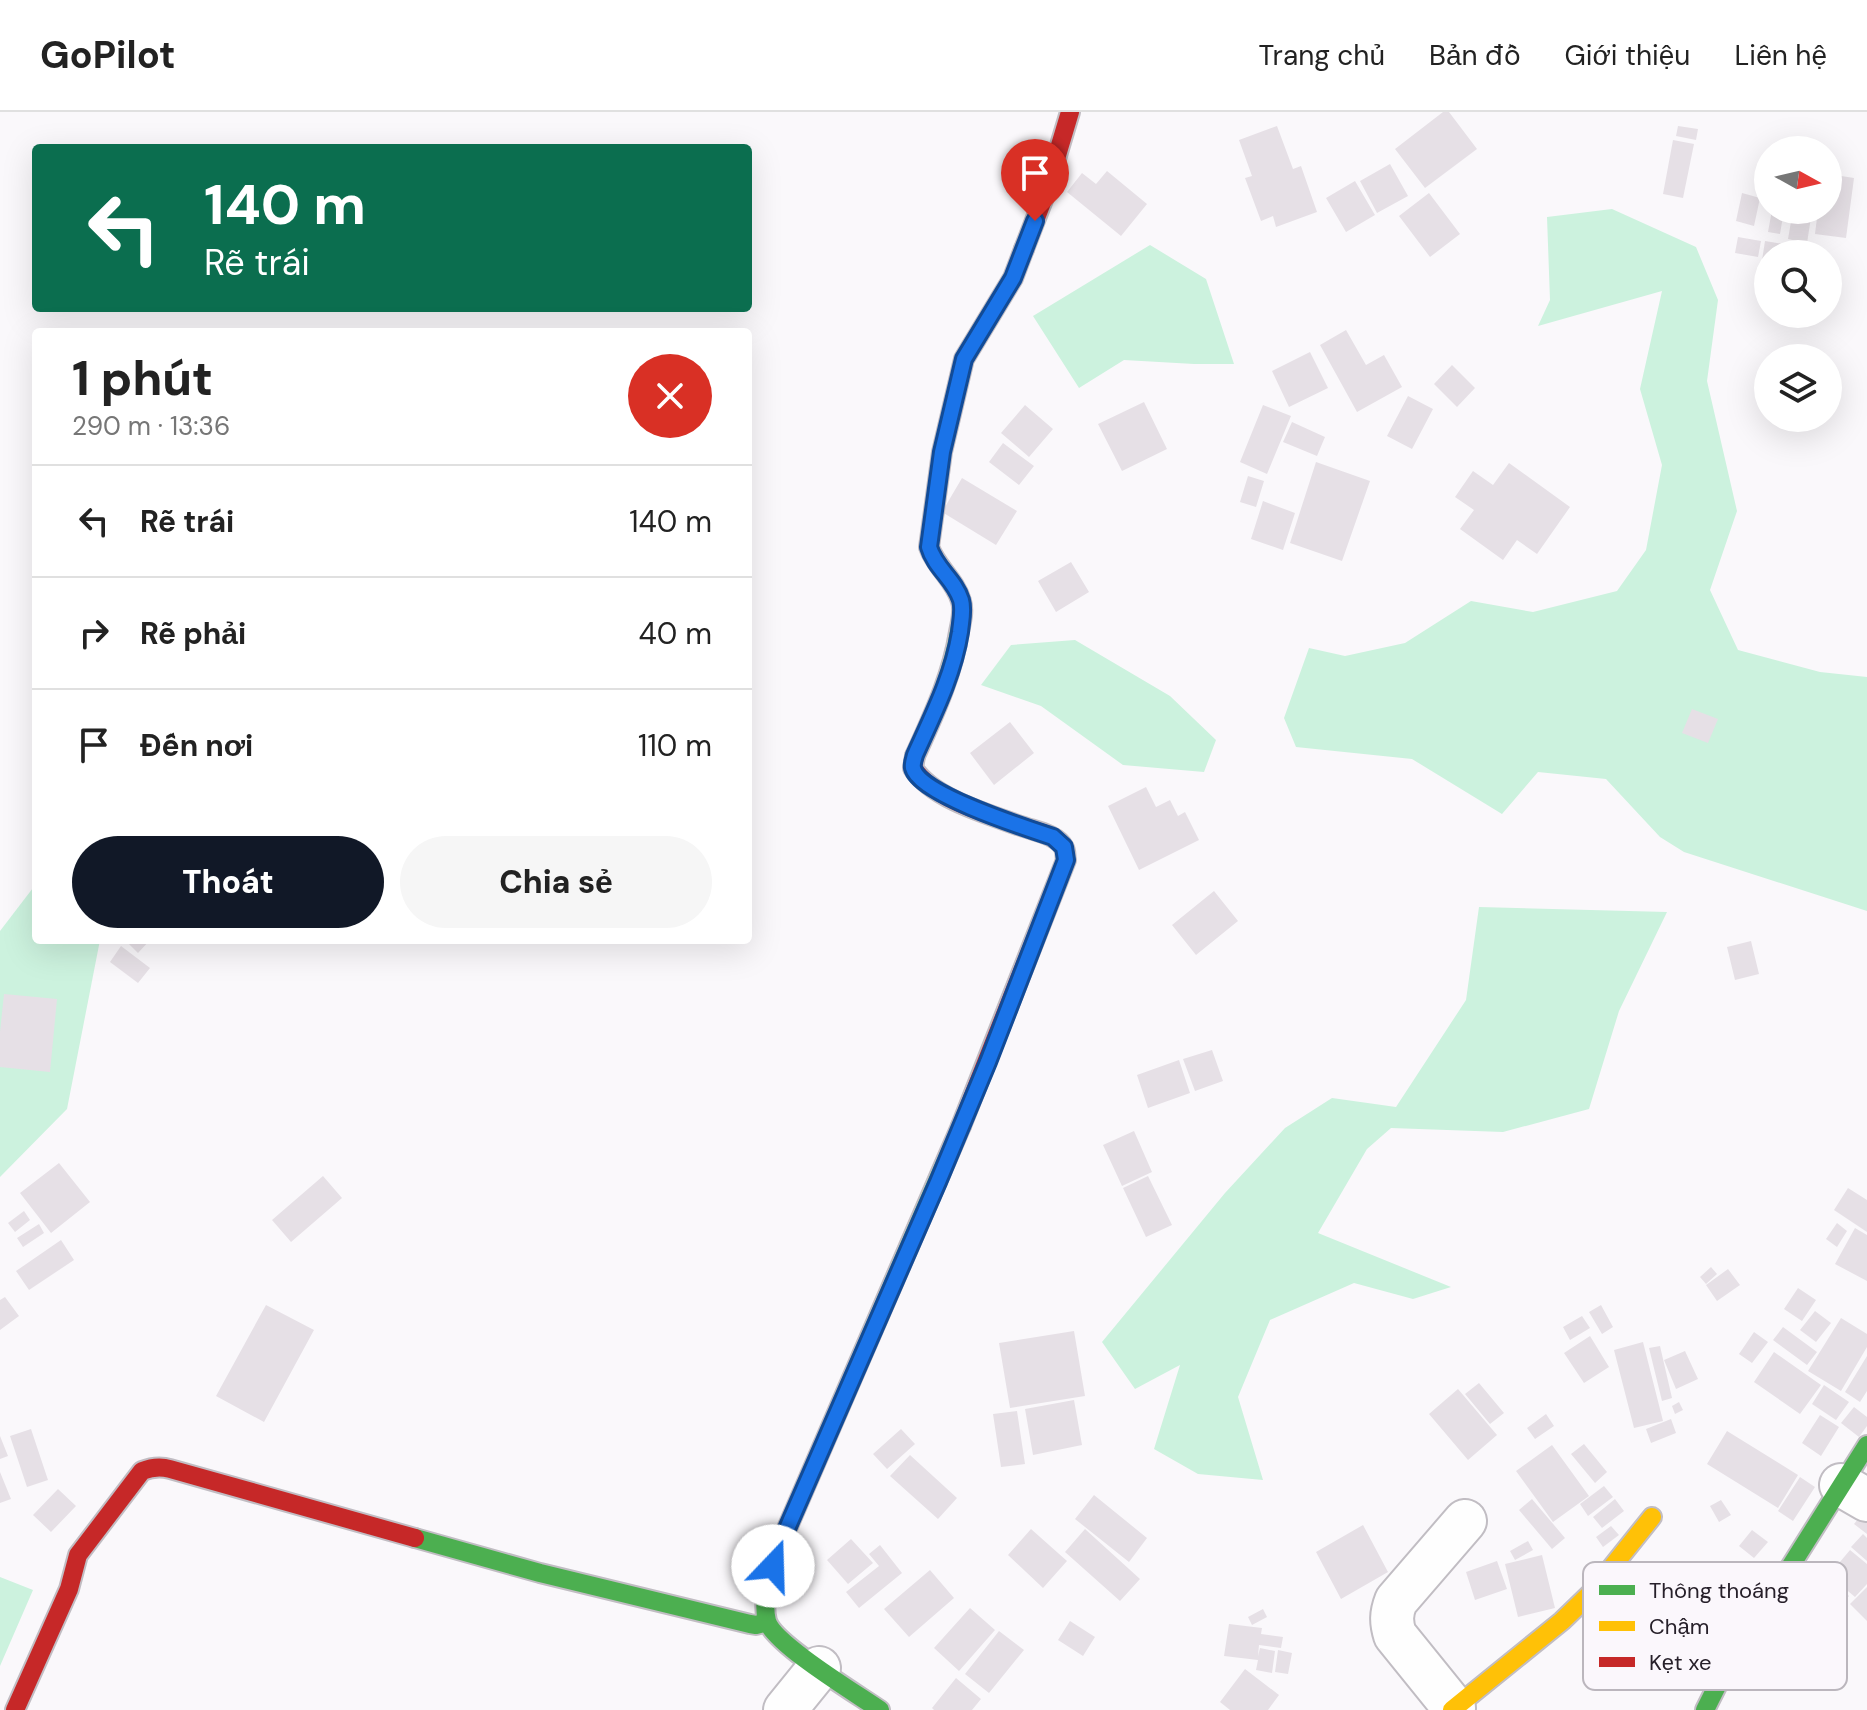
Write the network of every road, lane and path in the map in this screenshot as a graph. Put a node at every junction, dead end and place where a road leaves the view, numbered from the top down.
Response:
1 (1070, 112) edge
2 (1867, 1445) edge
3 (1854, 1493) edge
4 (1652, 1517) dead end
5 (1465, 1521) dead end
6 (1617, 1562) edge
7 (1804, 1562) edge
8 (1583, 1601) edge
9 (767, 1622) junction
10 (819, 1668) junction
11 (1715, 1690) edge
12 (1453, 1709) edge
13 (15, 1710) edge
14 (785, 1710) edge
15 (880, 1710) edge
16 (1705, 1710) edge

1 - 9 street
2 - 3 street
3 - 7 street
4 - 6 street
5 - 12 street
8 - 12 street
9 - 10 street
9 - 13 street
10 - 14 street
10 - 15 street
11 - 16 street

